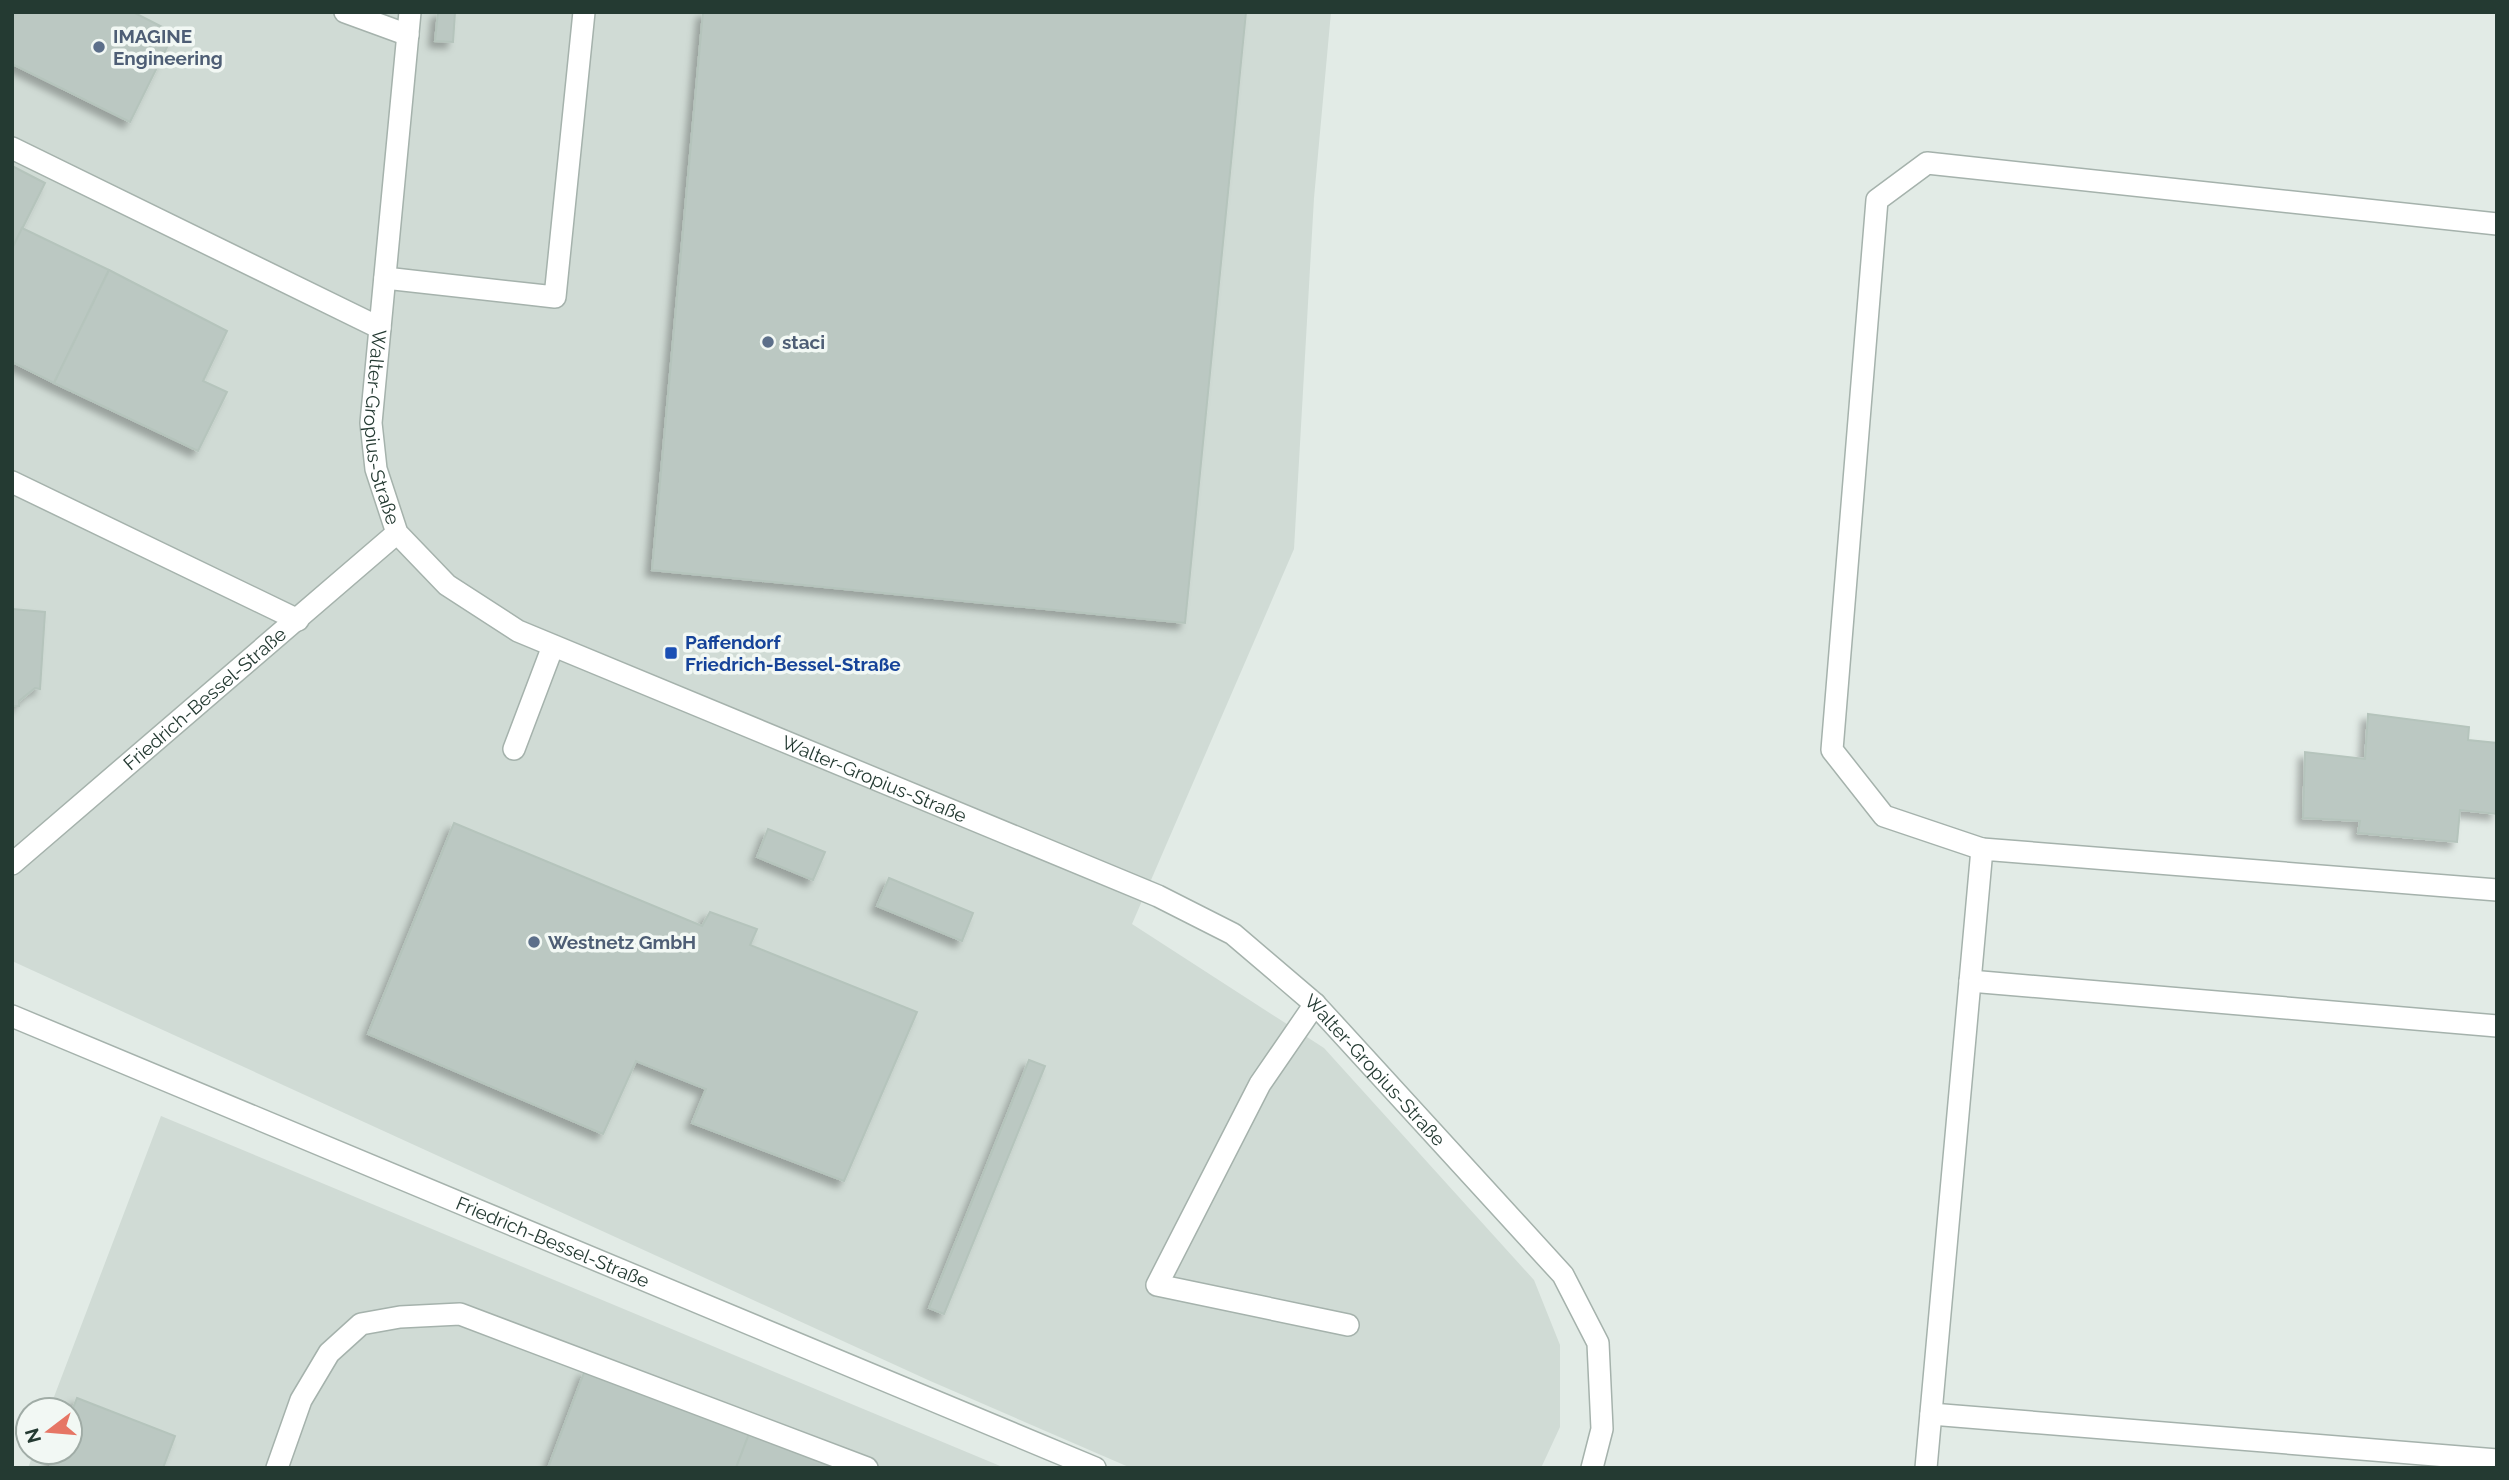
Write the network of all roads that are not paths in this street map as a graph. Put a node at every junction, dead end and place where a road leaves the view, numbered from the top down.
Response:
1 (345, 12) edge
2 (410, 12) edge
3 (584, 12) edge
4 (408, 35) junction
5 (12, 148) edge
6 (2497, 224) edge
7 (385, 278) junction
8 (380, 328) junction
9 (12, 482) edge
10 (397, 533) junction
11 (299, 620) junction
12 (553, 646) junction
13 (514, 750) dead end
14 (1982, 849) junction
15 (12, 864) edge
16 (2497, 890) edge
17 (1970, 981) junction
18 (1315, 1004) junction
19 (12, 1016) edge
20 (2497, 1026) edge
21 (1348, 1325) dead end
22 (1931, 1414) junction
23 (2497, 1460) edge
24 (277, 1468) edge
25 (867, 1468) edge
26 (1095, 1468) edge
27 (1592, 1468) edge
28 (1926, 1468) edge

1 - 4 street
2 - 4 street, Walter-Gropius-Straße
3 - 7 street
4 - 7 street, Walter-Gropius-Straße
5 - 8 street
6 - 14 street
7 - 8 street, Walter-Gropius-Straße
8 - 10 street, Walter-Gropius-Straße
9 - 11 street
10 - 11 street, Friedrich-Bessel-Straße
10 - 12 street, Walter-Gropius-Straße
11 - 15 street, Friedrich-Bessel-Straße
12 - 13 street
12 - 18 street, Walter-Gropius-Straße
14 - 16 street
14 - 17 street
17 - 20 street
17 - 22 street
18 - 21 street
18 - 27 street, Walter-Gropius-Straße
19 - 26 street, Friedrich-Bessel-Straße
22 - 23 street
22 - 28 street
24 - 25 street

